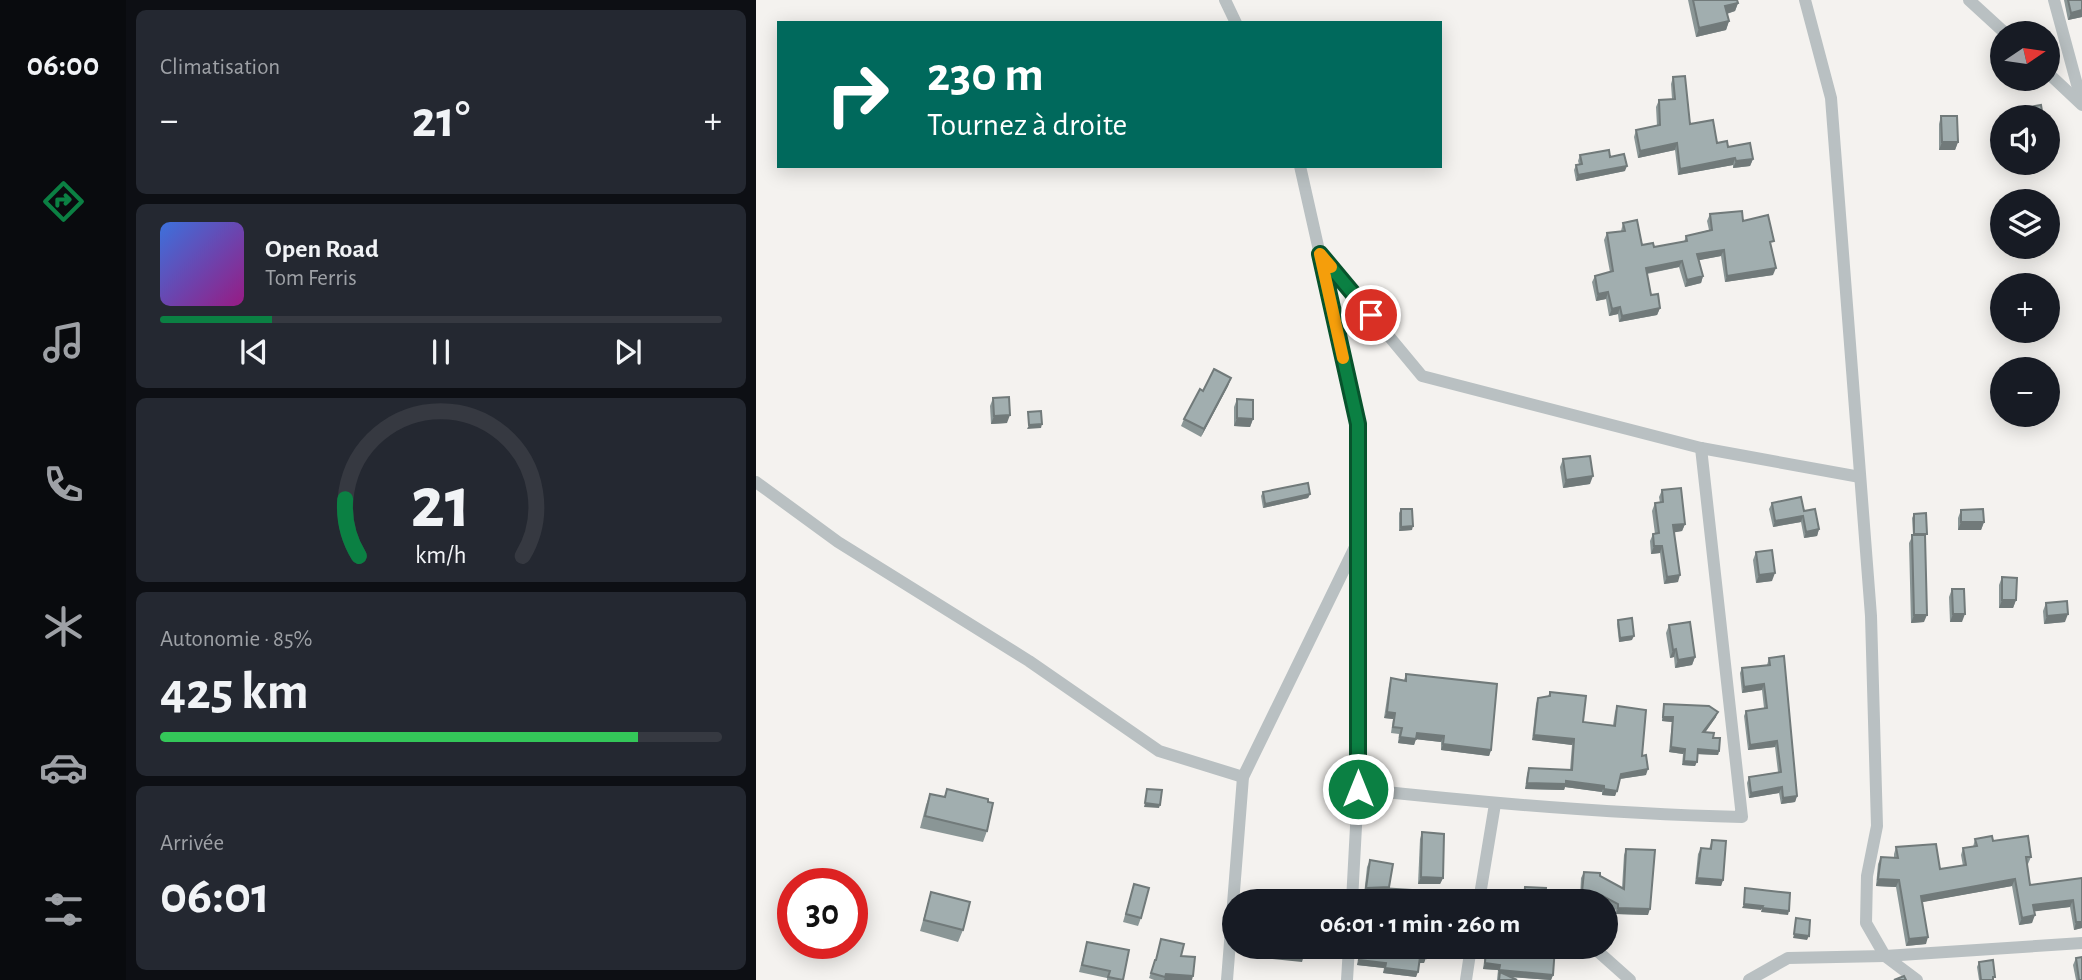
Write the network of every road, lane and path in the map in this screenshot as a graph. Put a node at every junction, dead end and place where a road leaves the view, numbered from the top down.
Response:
1 (1225, 0) edge
2 (1805, 0) edge
3 (1969, 0) edge
4 (2054, 0) edge
5 (1235, 21) edge
6 (1992, 21) edge
7 (2060, 84) edge
8 (2082, 104) edge
9 (1300, 168) edge
10 (1320, 254) junction
11 (1701, 448) junction
12 (1860, 477) junction
13 (756, 482) edge
14 (1359, 539) junction
15 (1242, 777) junction
16 (1358, 789) junction
17 (1495, 804) junction
18 (1353, 889) edge
19 (1481, 889) edge
20 (2082, 943) edge
21 (1885, 956) junction
22 (1349, 959) edge
23 (1469, 959) edge
24 (1606, 959) edge
25 (1227, 980) edge
26 (1348, 980) edge
27 (1466, 980) edge
28 (1630, 980) edge
29 (1749, 980) edge
30 (1917, 980) edge

1 - 5 street
2 - 12 street
3 - 6 street
4 - 8 street
7 - 8 street
9 - 10 street
10 - 11 street
10 - 14 street
11 - 12 street
11 - 17 street
12 - 21 street
13 - 15 street
14 - 15 street
14 - 16 street
15 - 25 street
16 - 17 street
16 - 18 street
17 - 19 street
20 - 21 street
21 - 29 street
21 - 30 street
22 - 26 street
23 - 27 street
24 - 28 street

